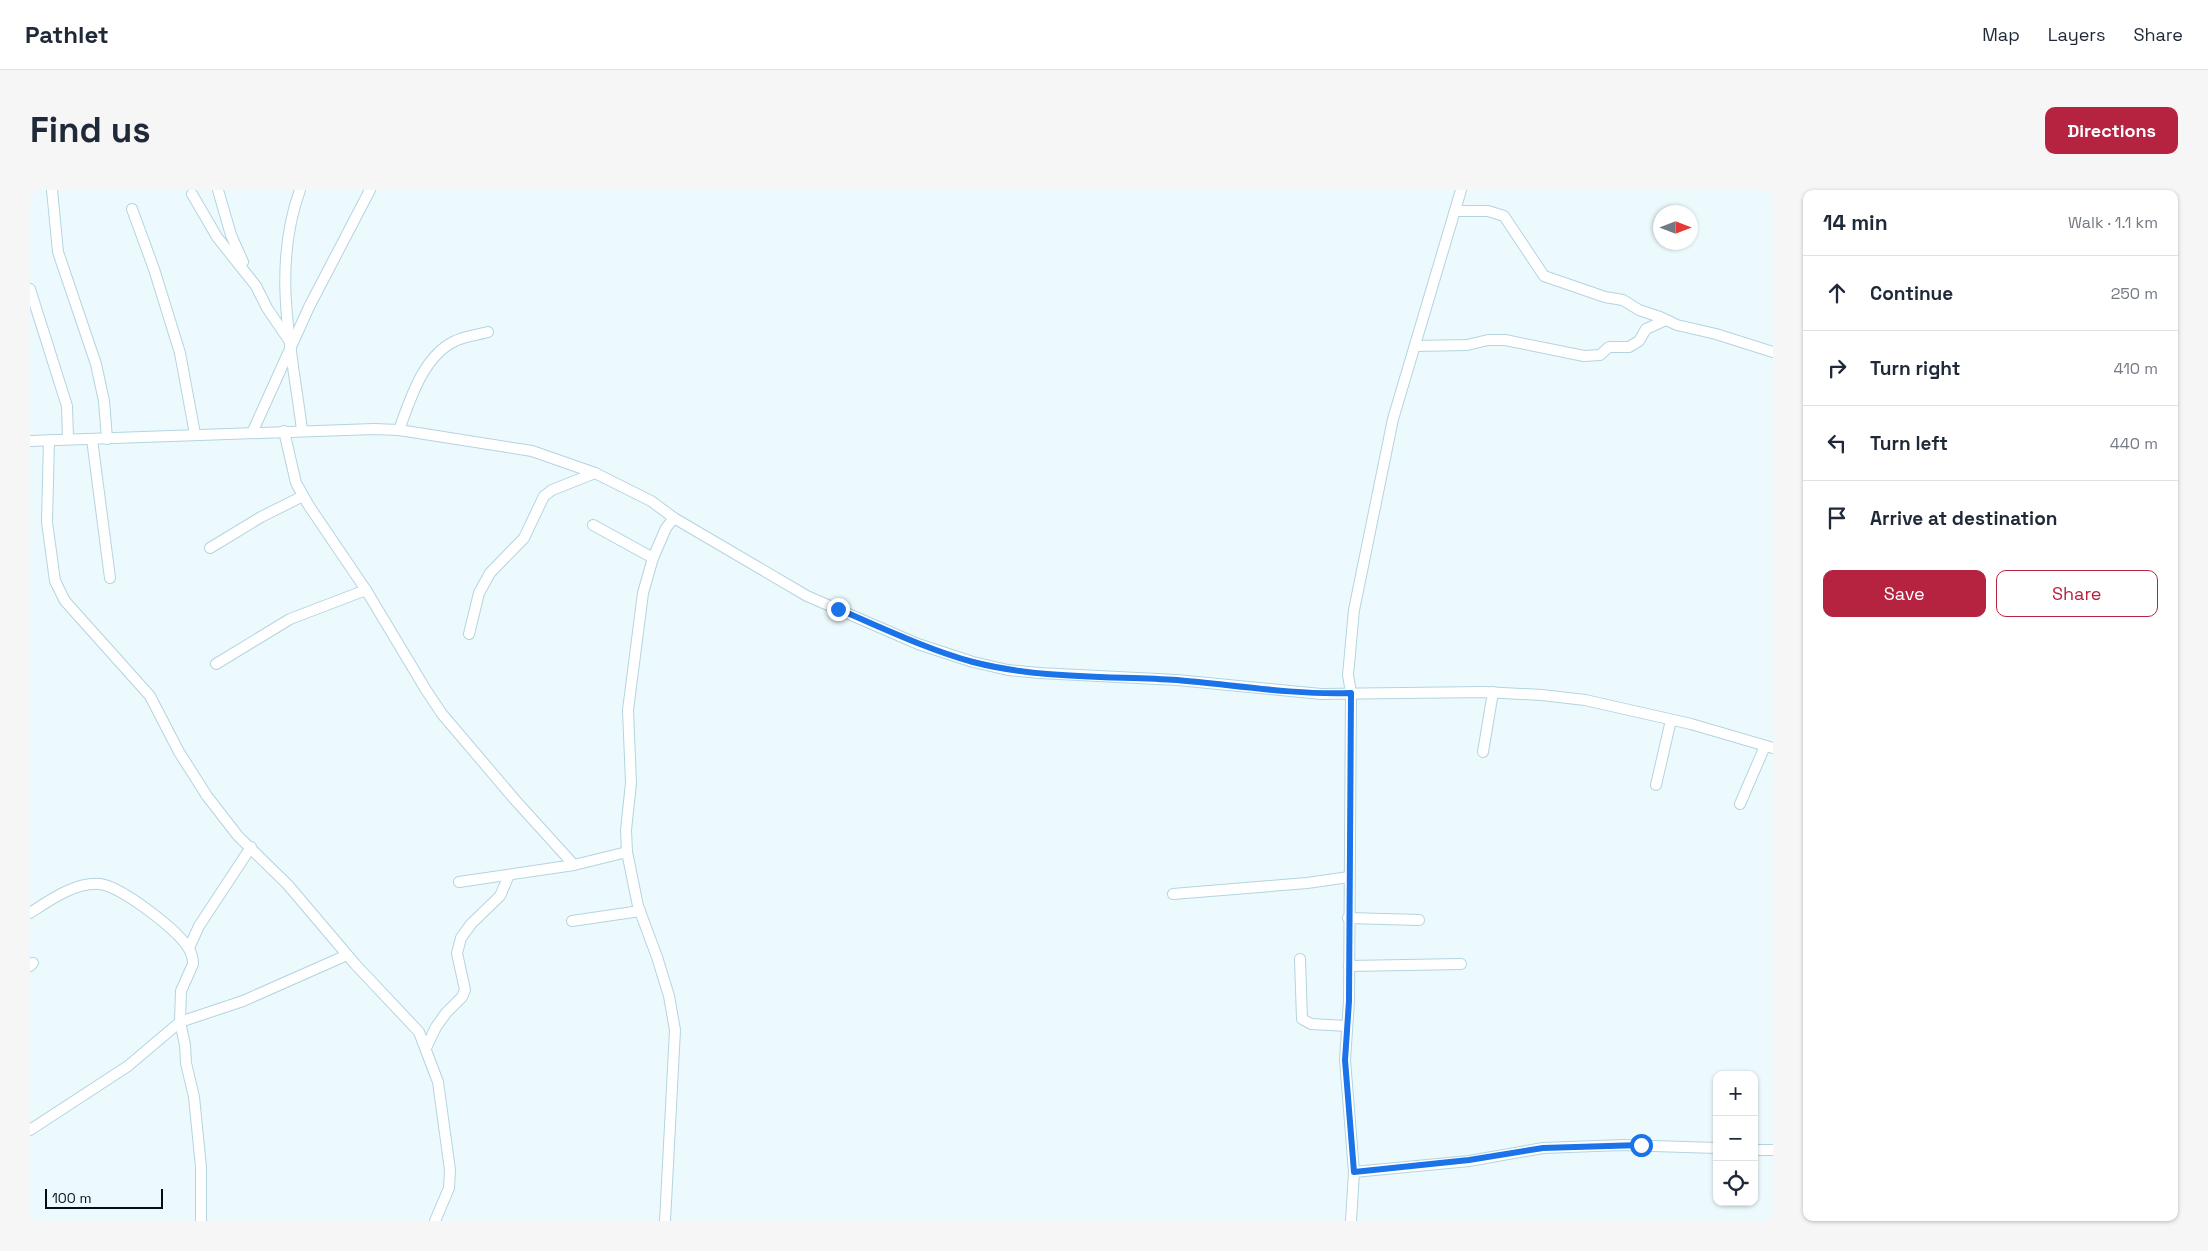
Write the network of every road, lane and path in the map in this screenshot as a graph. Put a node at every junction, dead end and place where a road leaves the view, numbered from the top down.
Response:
1 (52, 190) edge
2 (218, 190) edge
3 (300, 190) edge
4 (370, 190) edge
5 (1460, 190) edge
6 (192, 194) dead end
7 (132, 209) dead end
8 (1455, 212) junction
9 (256, 286) junction
10 (30, 288) edge
11 (1666, 320) junction
12 (488, 332) dead end
13 (289, 344) junction
14 (1415, 346) junction
15 (1773, 352) edge
16 (302, 430) junction
17 (399, 430) junction
18 (284, 431) junction
19 (252, 433) junction
20 (195, 434) junction
21 (68, 439) junction
22 (92, 439) junction
23 (106, 439) junction
24 (49, 440) junction
25 (30, 441) edge
26 (595, 473) junction
27 (303, 496) junction
28 (674, 518) junction
29 (593, 525) dead end
30 (210, 548) dead end
31 (653, 558) junction
32 (110, 578) dead end
33 (366, 590) junction
34 (469, 634) dead end
35 (216, 664) dead end
36 (1493, 692) junction
37 (1351, 693) junction
38 (1671, 720) junction
39 (1769, 747) edge
40 (1483, 752) dead end
41 (1656, 786) dead end
42 (1740, 804) dead end
43 (251, 847) junction
44 (627, 852) junction
45 (574, 865) junction
46 (509, 875) junction
47 (1350, 877) junction
48 (459, 882) dead end
49 (1173, 894) dead end
50 (640, 911) junction
51 (30, 913) edge
52 (1348, 918) junction
53 (1419, 920) dead end
54 (572, 921) dead end
55 (189, 948) junction
56 (347, 956) junction
57 (1300, 959) dead end
58 (1461, 964) dead end
59 (1348, 966) junction
60 (180, 1022) junction
61 (1347, 1026) junction
62 (426, 1048) junction
63 (30, 1130) edge
64 (1713, 1148) edge
65 (1758, 1150) edge
66 (1773, 1150) edge
67 (1354, 1172) junction
68 (202, 1221) edge
69 (435, 1221) edge
70 (664, 1221) edge
71 (1351, 1221) edge

1 - 23 street
2 - 9 street
3 - 13 street
4 - 13 street
5 - 8 street
6 - 9 street
7 - 20 street
8 - 11 street
8 - 14 street
9 - 13 street
10 - 21 street
11 - 14 street
11 - 15 street
12 - 17 street
13 - 16 street
13 - 19 street
14 - 37 street
16 - 17 street
16 - 18 street
17 - 26 street
18 - 19 street
18 - 27 street
19 - 20 street
20 - 23 street
21 - 22 street
21 - 24 street
22 - 23 street
22 - 32 street
24 - 25 street
24 - 43 street
26 - 28 street
26 - 34 street
27 - 30 street
27 - 33 street
28 - 31 street
28 - 37 street
29 - 31 street
31 - 44 street
33 - 35 street
33 - 45 street
36 - 37 street
36 - 38 street
36 - 40 street
37 - 47 street
38 - 39 street
38 - 41 street
39 - 42 street
43 - 55 street
43 - 56 street
44 - 45 street
44 - 50 street
45 - 46 street
46 - 48 street
46 - 62 street
47 - 49 street
47 - 52 street
50 - 54 street
50 - 70 street
51 - 55 street
52 - 53 street
52 - 59 street
55 - 60 street
56 - 60 street
56 - 62 street
57 - 61 street
58 - 59 street
59 - 61 street
60 - 63 street
60 - 68 street
61 - 67 street
62 - 69 street
64 - 67 street
65 - 66 street
67 - 71 street

